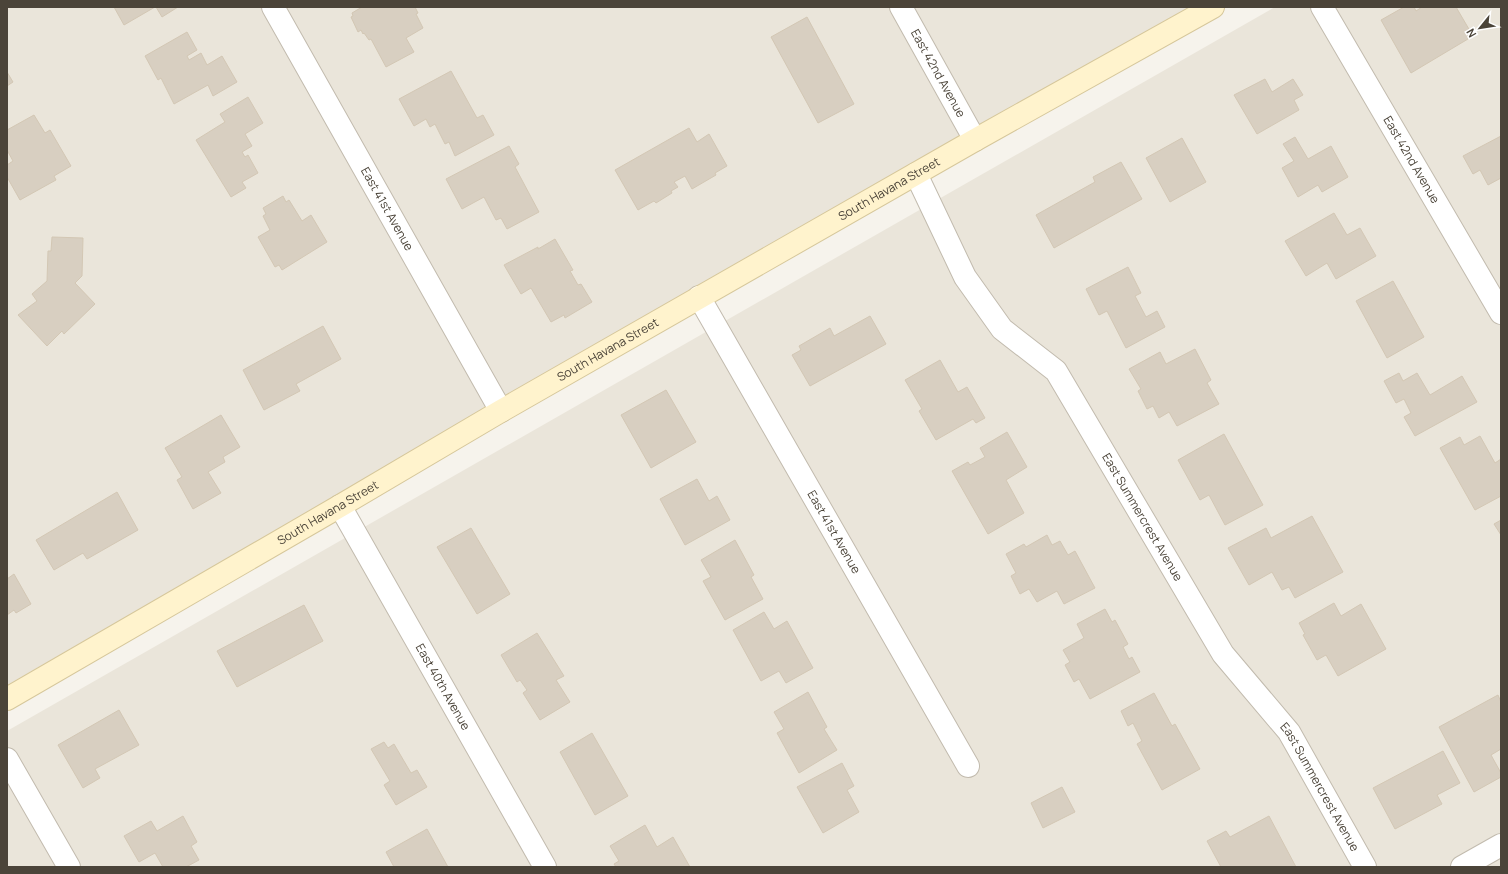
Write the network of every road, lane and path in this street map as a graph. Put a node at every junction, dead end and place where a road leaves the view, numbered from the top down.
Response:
1 (273, 7) edge
2 (900, 7) edge
3 (1213, 7) edge
4 (1322, 7) edge
5 (975, 140) junction
6 (916, 174) junction
7 (1495, 289) edge
8 (699, 298) junction
9 (1501, 313) edge
10 (501, 411) junction
11 (340, 506) junction
12 (7, 699) edge
13 (7, 759) edge
14 (968, 766) dead end
15 (1501, 845) edge
16 (69, 867) edge
17 (545, 867) edge
18 (1365, 867) edge
19 (1462, 867) edge

1 - 10 street, East 41st Avenue
2 - 5 street, East 42nd Avenue
3 - 5 street, South Havana Street
4 - 7 street, East 42nd Avenue
5 - 6 street, South Havana Street
6 - 8 street, South Havana Street
6 - 18 street, East Summercrest Avenue
7 - 9 street, East 42nd Avenue
8 - 10 street, South Havana Street
8 - 14 street, East 41st Avenue
10 - 11 street, South Havana Street
11 - 12 street, South Havana Street
11 - 17 street, East 40th Avenue
13 - 16 street
15 - 19 street

